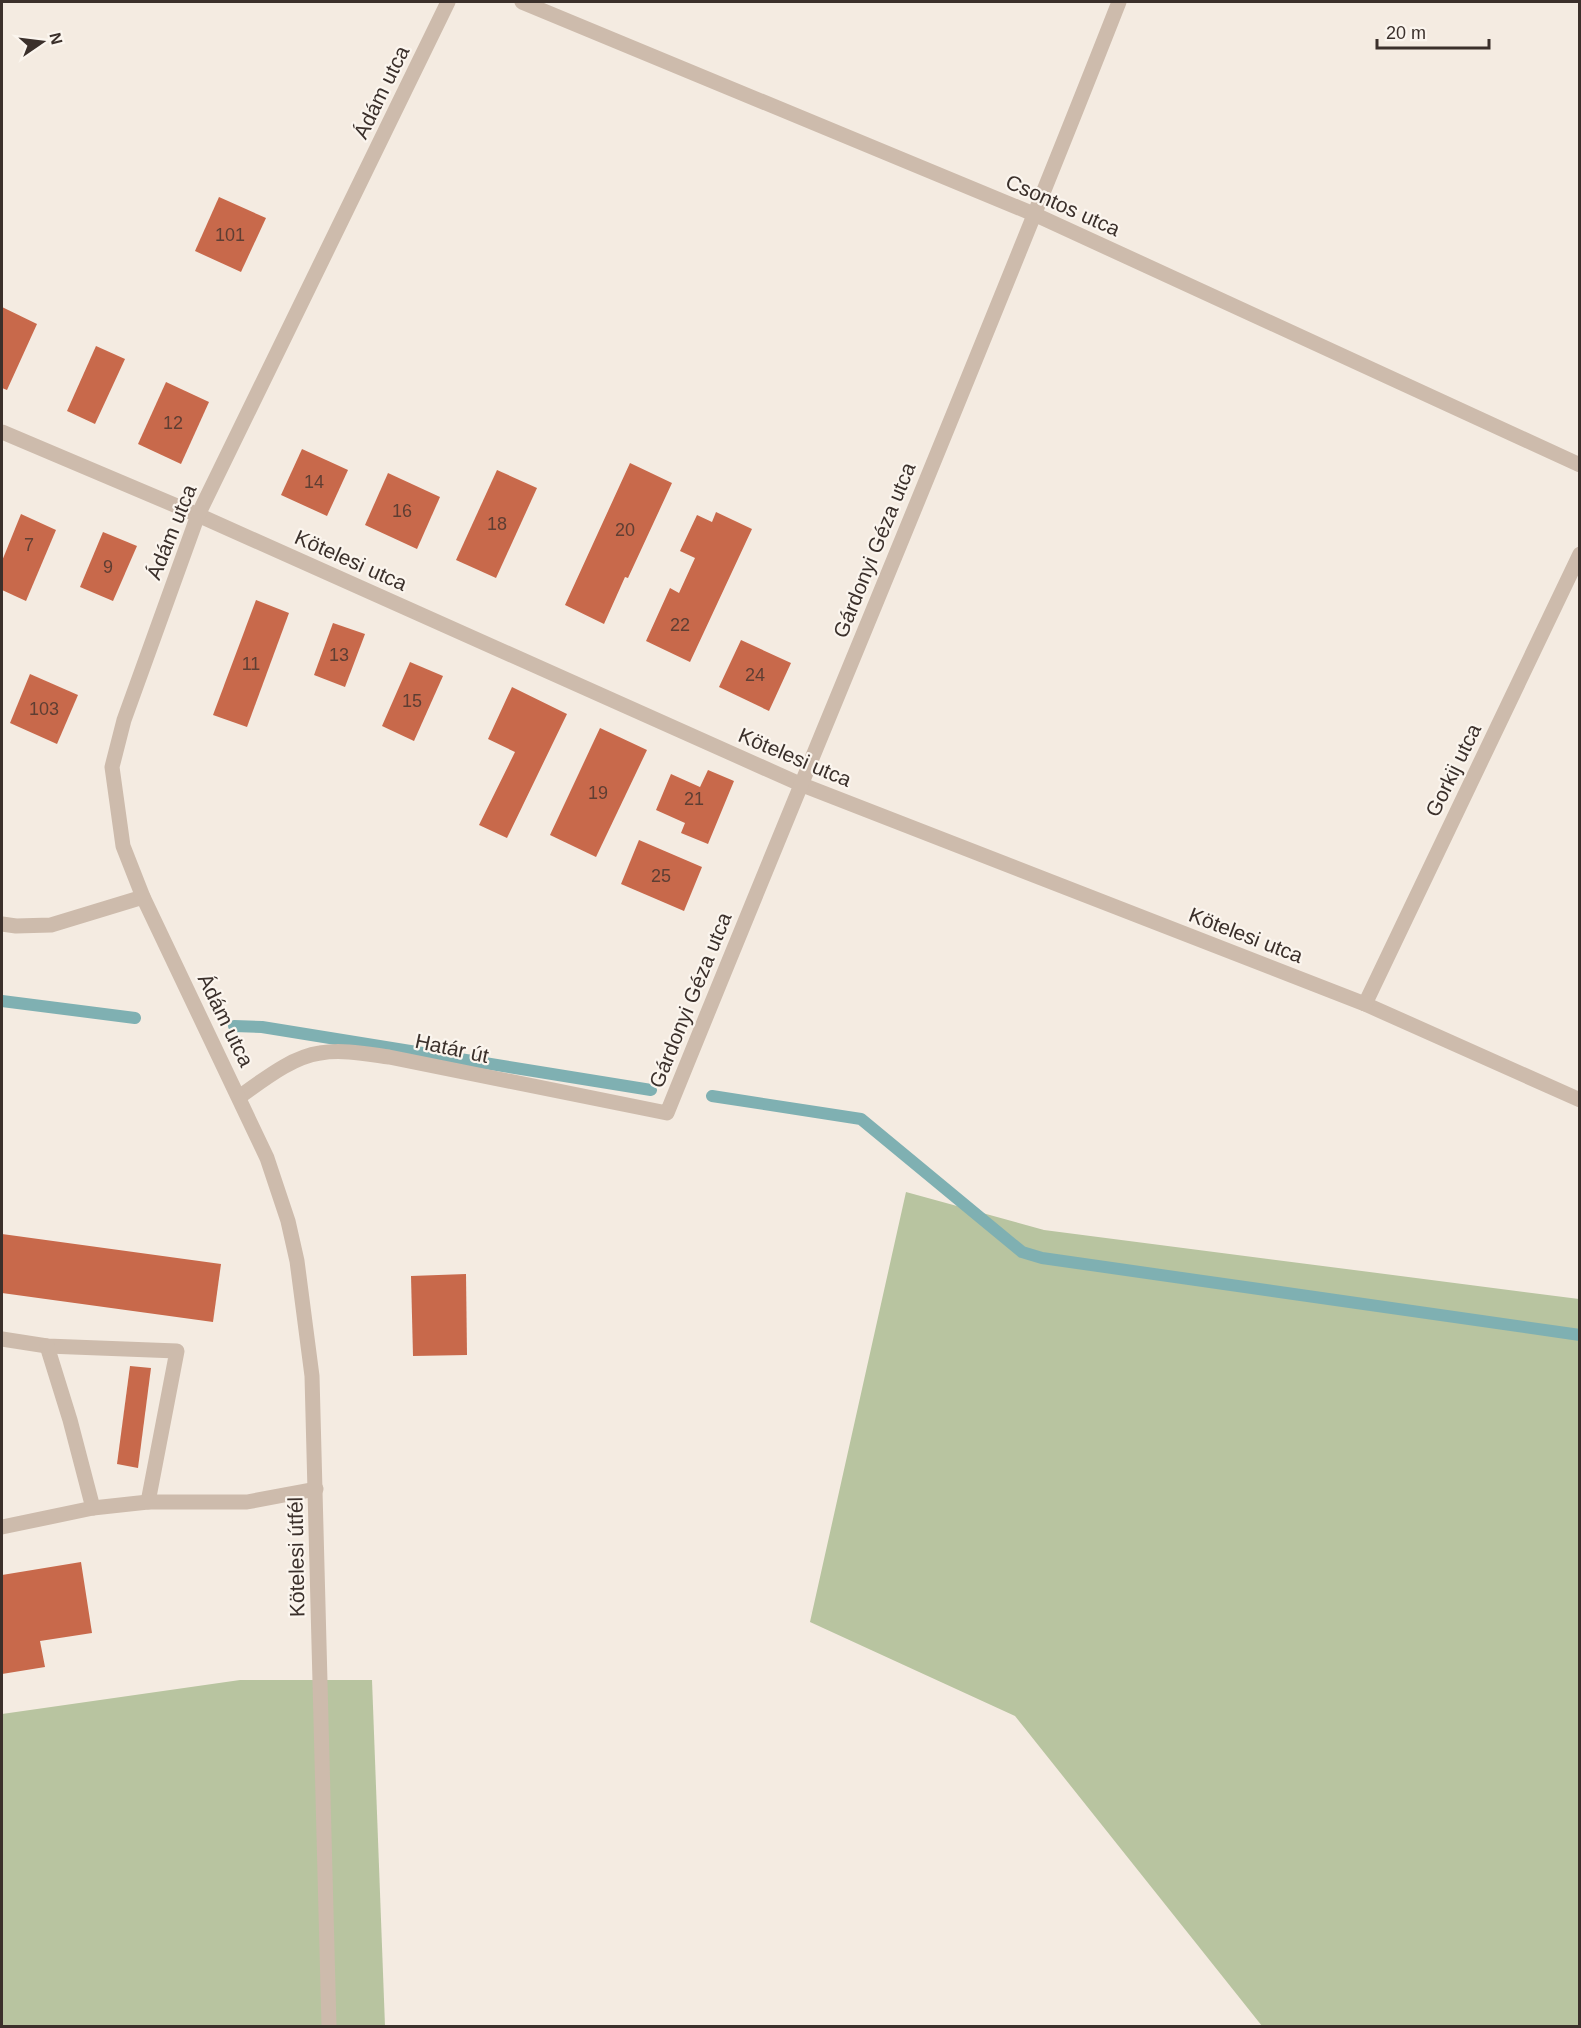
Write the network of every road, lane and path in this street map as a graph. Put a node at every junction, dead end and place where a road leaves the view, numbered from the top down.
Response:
1 (448, 2) edge
2 (522, 2) edge
3 (1119, 2) edge
4 (1036, 215) junction
5 (2, 432) edge
6 (1580, 465) edge
7 (198, 514) junction
8 (1580, 554) edge
9 (800, 784) junction
10 (143, 897) junction
11 (2, 924) edge
12 (1365, 1004) junction
13 (239, 1098) junction
14 (1580, 1100) edge
15 (667, 1113) joint
16 (2, 1339) edge
17 (47, 1346) junction
18 (316, 1489) junction
19 (148, 1502) junction
20 (93, 1508) junction
21 (2, 1527) edge
22 (329, 2026) edge

1 - 7 street, Ádám utca
2 - 4 street, Csontos utca
3 - 4 street, Gárdonyi Géza utca
4 - 6 street, Csontos utca
4 - 9 street, Gárdonyi Géza utca
5 - 7 street, Kötelesi utca
7 - 9 street, Kötelesi utca
7 - 10 street, Ádám utca
8 - 12 street, Gorkij utca
9 - 12 street, Kötelesi utca
9 - 15 street, Gárdonyi Géza utca
10 - 11 street
10 - 13 street, Ádám utca
12 - 14 street, Kötelesi utca
13 - 15 street, Határ út
13 - 18 street, Kötelesi útfél
16 - 17 street
17 - 19 street
17 - 20 street
18 - 19 street
18 - 22 street, Kötelesi útfél
19 - 20 street
20 - 21 street

